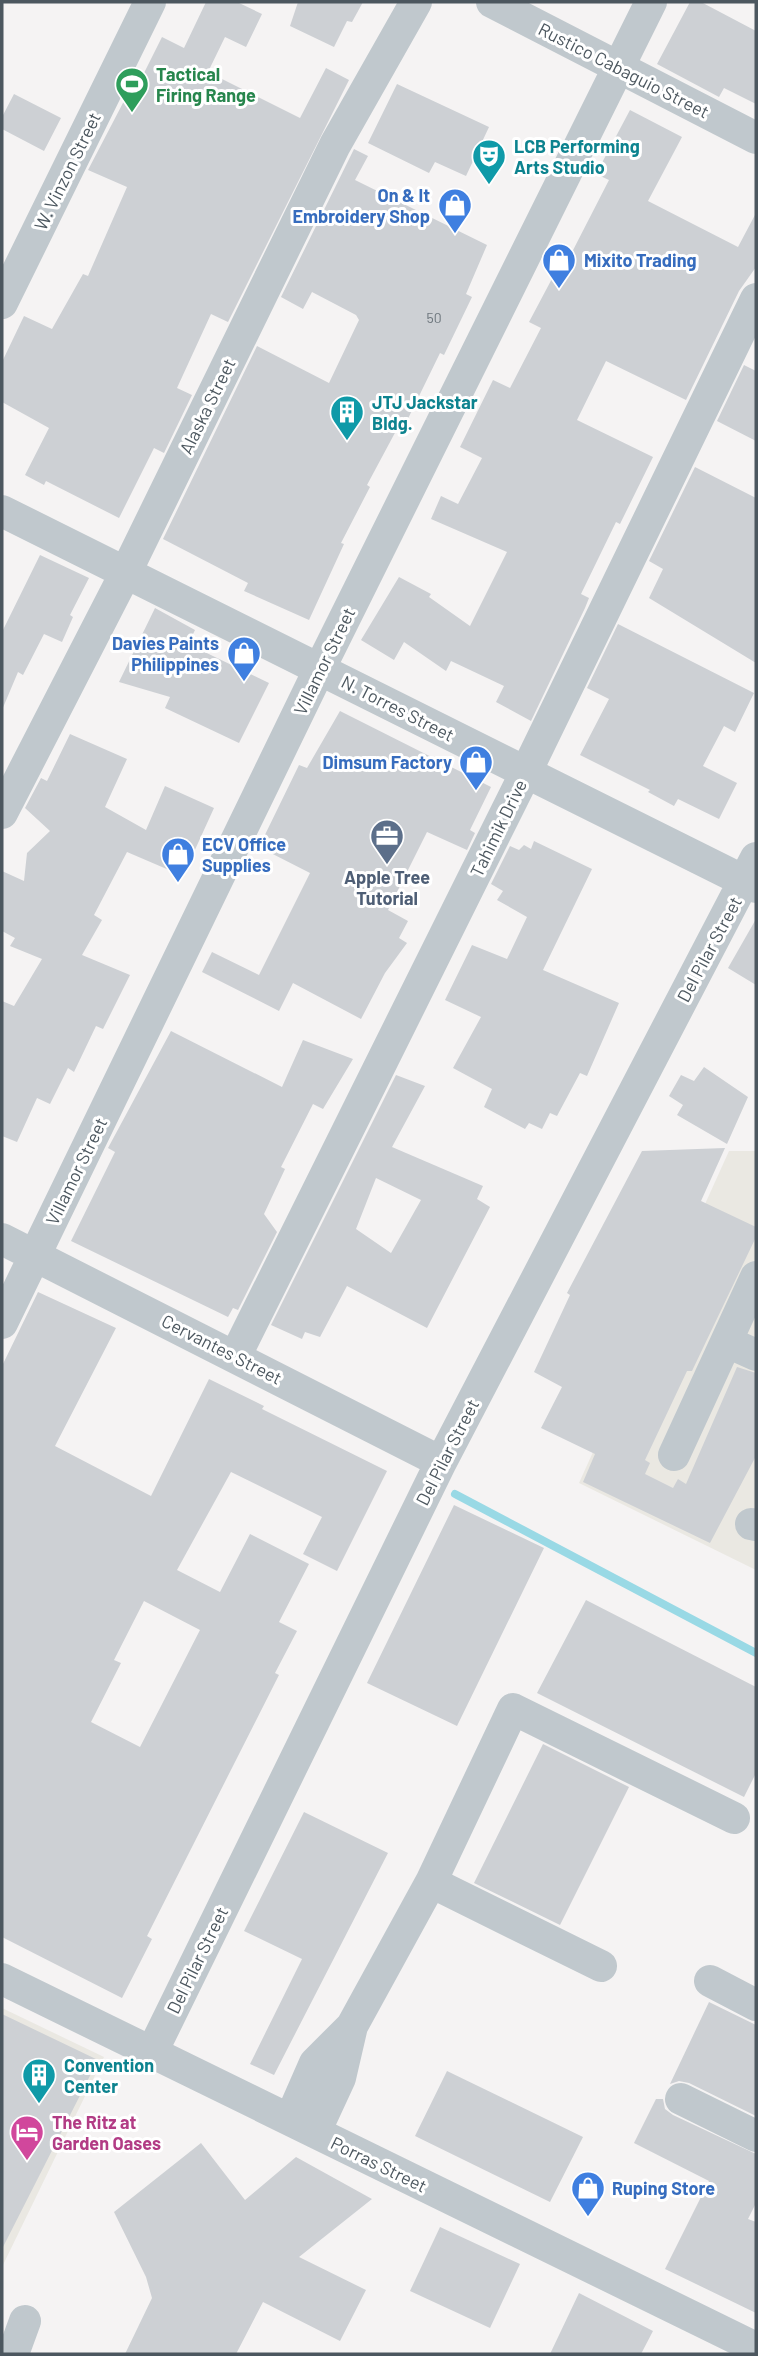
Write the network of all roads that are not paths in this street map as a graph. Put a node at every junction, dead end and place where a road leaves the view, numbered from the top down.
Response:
1 (150, 2) edge
2 (416, 2) edge
3 (492, 2) edge
4 (651, 2) edge
5 (618, 67) junction
6 (756, 138) edge
7 (756, 299) edge
8 (2, 303) edge
9 (2, 510) edge
10 (126, 572) junction
11 (320, 668) junction
12 (526, 772) junction
13 (2, 813) edge
14 (752, 875) edge
15 (2, 1239) edge
16 (35, 1255) junction
17 (756, 1277) edge
18 (2, 1323) edge
19 (727, 1342) junction
20 (236, 1355) junction
21 (756, 1355) edge
22 (674, 1455) dead end
23 (441, 1462) junction
24 (734, 1818) dead end
25 (431, 1882) junction
26 (601, 1966) dead end
27 (2, 1979) edge
28 (710, 1982) dead end
29 (756, 2005) edge
30 (152, 2052) junction
31 (681, 2099) dead end
32 (302, 2126) junction
33 (756, 2136) edge
34 (25, 2321) dead end
35 (756, 2348) edge
36 (13, 2354) edge

1 - 8 street, W. Vinzon Street
2 - 10 street, Alaska Street
3 - 5 street, Rustico Cabaguio Street
4 - 5 street, Villamor Street
5 - 6 street, Rustico Cabaguio Street
5 - 11 street, Villamor Street
7 - 12 street, Tahimik Drive
9 - 10 street, N. Torres Street
10 - 11 street, N. Torres Street
10 - 13 street, Alaska Street
11 - 12 street, N. Torres Street
11 - 16 street, Villamor Street
12 - 14 street, N. Torres Street
12 - 20 street, Tahimik Drive
14 - 23 street, Del Pilar Street
15 - 16 street, Cervantes Street
16 - 18 street, Villamor Street
16 - 20 street, Cervantes Street
17 - 19 street
19 - 21 street
19 - 22 street
20 - 23 street, Cervantes Street
23 - 30 street, Del Pilar Street
24 - 25 street
25 - 26 street
25 - 32 street
27 - 30 street, Porras Street
28 - 29 street
30 - 32 street, Porras Street
31 - 33 street
32 - 35 street, Porras Street
34 - 36 street

